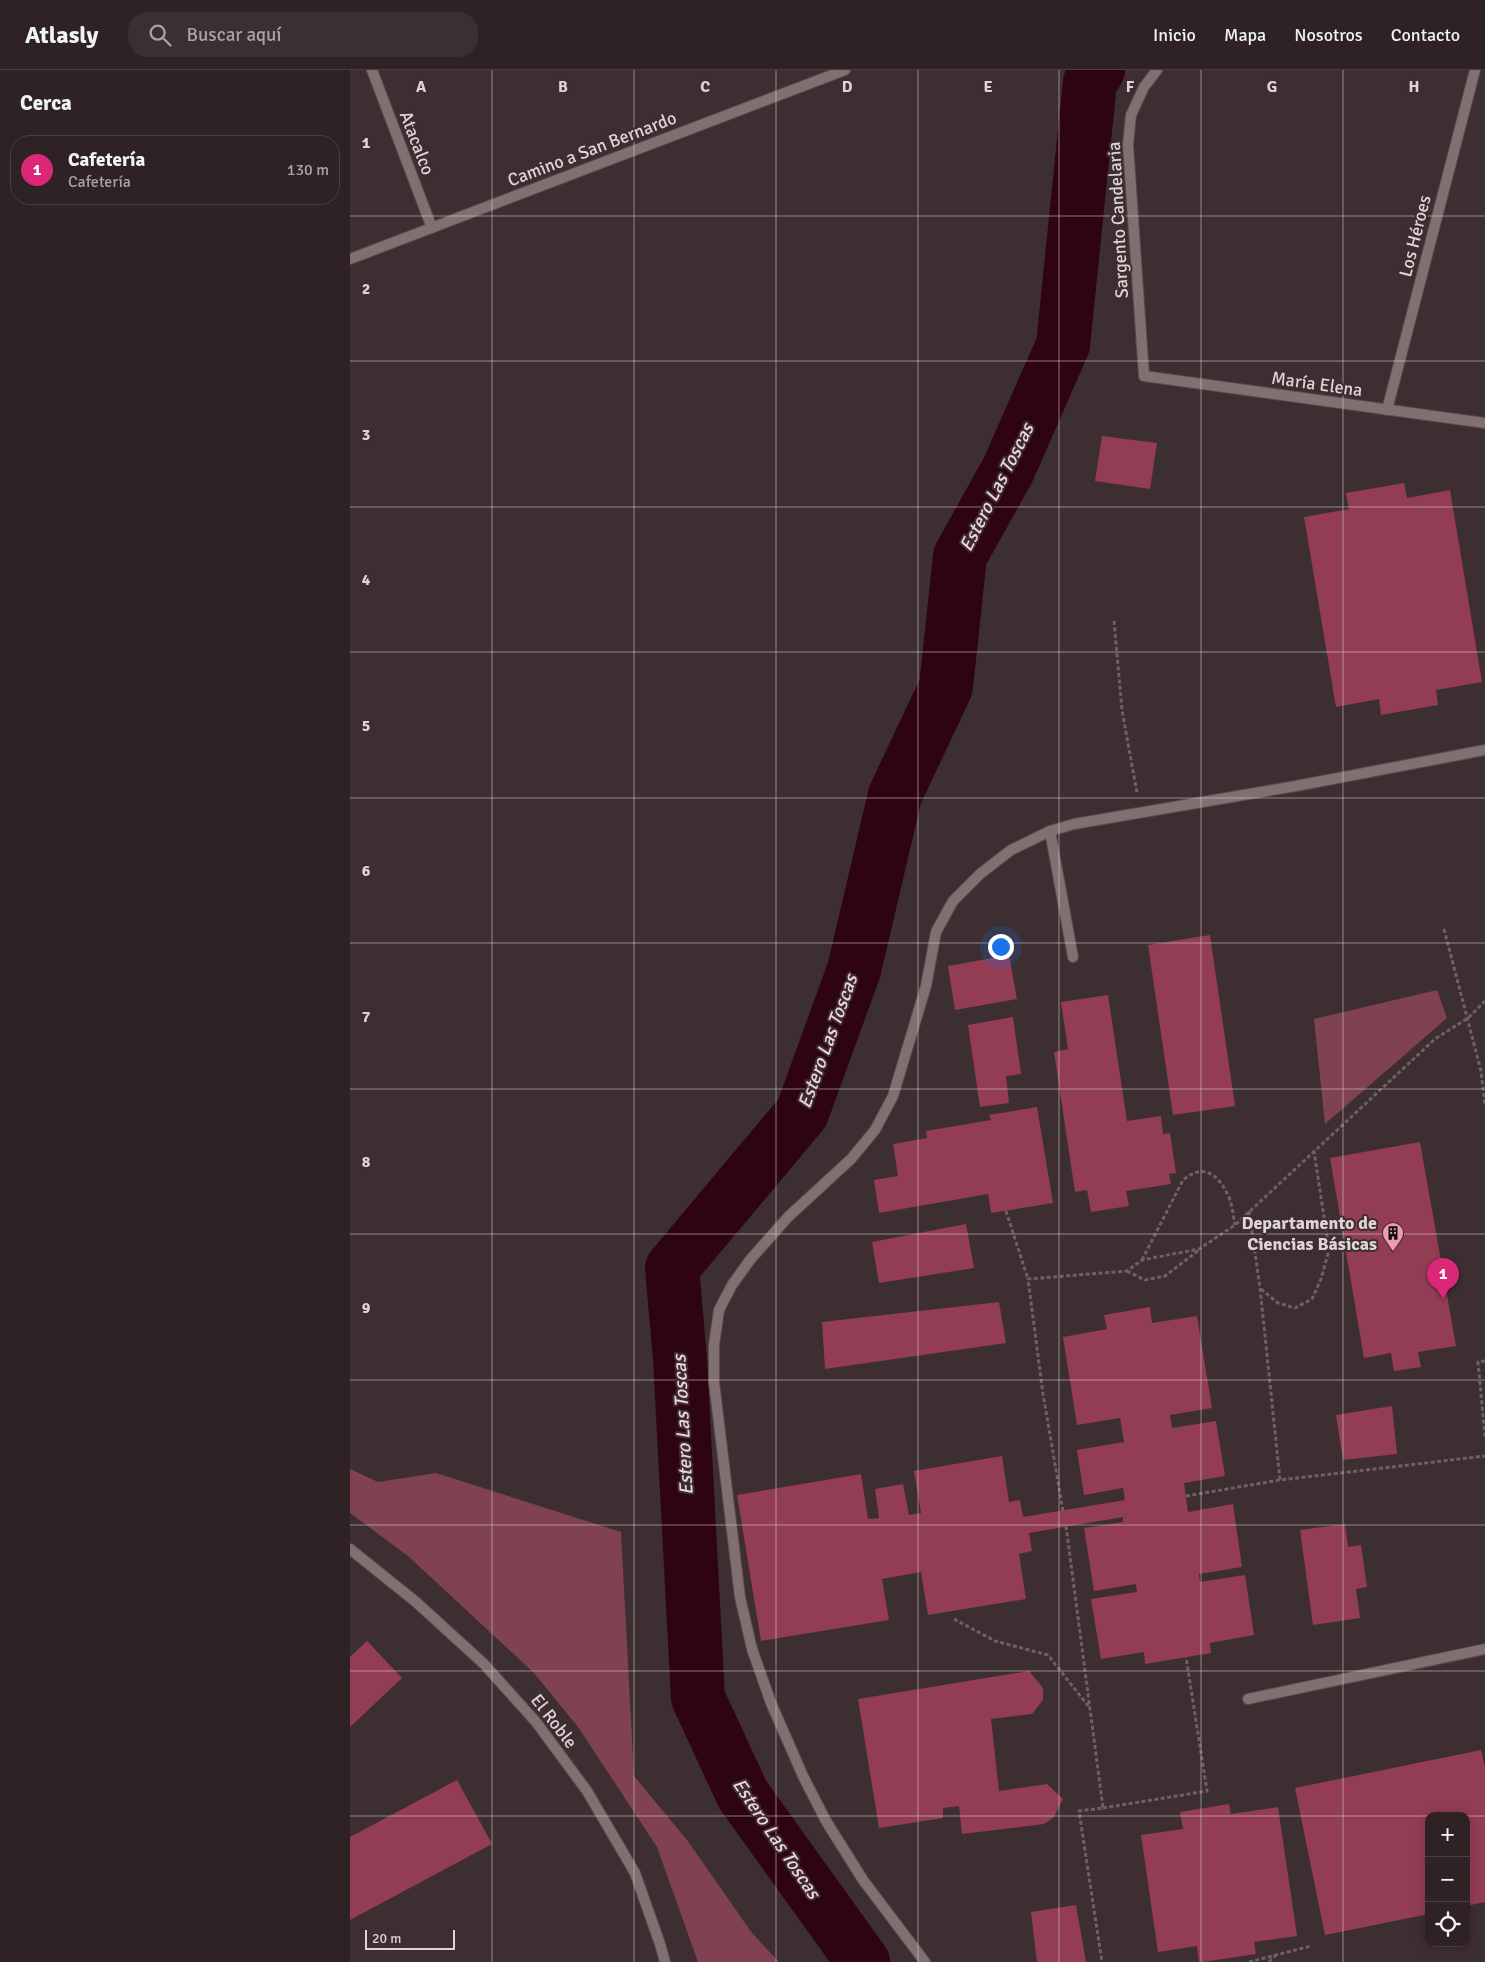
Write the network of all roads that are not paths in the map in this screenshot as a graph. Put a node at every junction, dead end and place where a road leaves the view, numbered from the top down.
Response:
1 (372, 70) edge
2 (845, 70) edge
3 (1157, 70) edge
4 (1475, 70) edge
5 (820, 74) edge
6 (432, 228) junction
7 (350, 259) edge
8 (1144, 376) joint
9 (1387, 410) junction
10 (1485, 423) edge
11 (1485, 750) edge
12 (1050, 831) junction
13 (1073, 957) dead end
14 (350, 1549) edge
15 (1485, 1649) edge
16 (1248, 1699) dead end
17 (665, 1962) edge
18 (925, 1962) edge

1 - 6 street, Atacalco
2 - 5 street, Camino a San Bernardo
3 - 8 street, Sargento Candelaria
4 - 9 street, Los Héroes
5 - 6 street, Camino a San Bernardo
6 - 7 street, Camino a San Bernardo
8 - 9 street, María Elena
9 - 10 street, María Elena
11 - 12 street
12 - 13 street
12 - 18 street
14 - 17 street, El Roble
15 - 16 street

